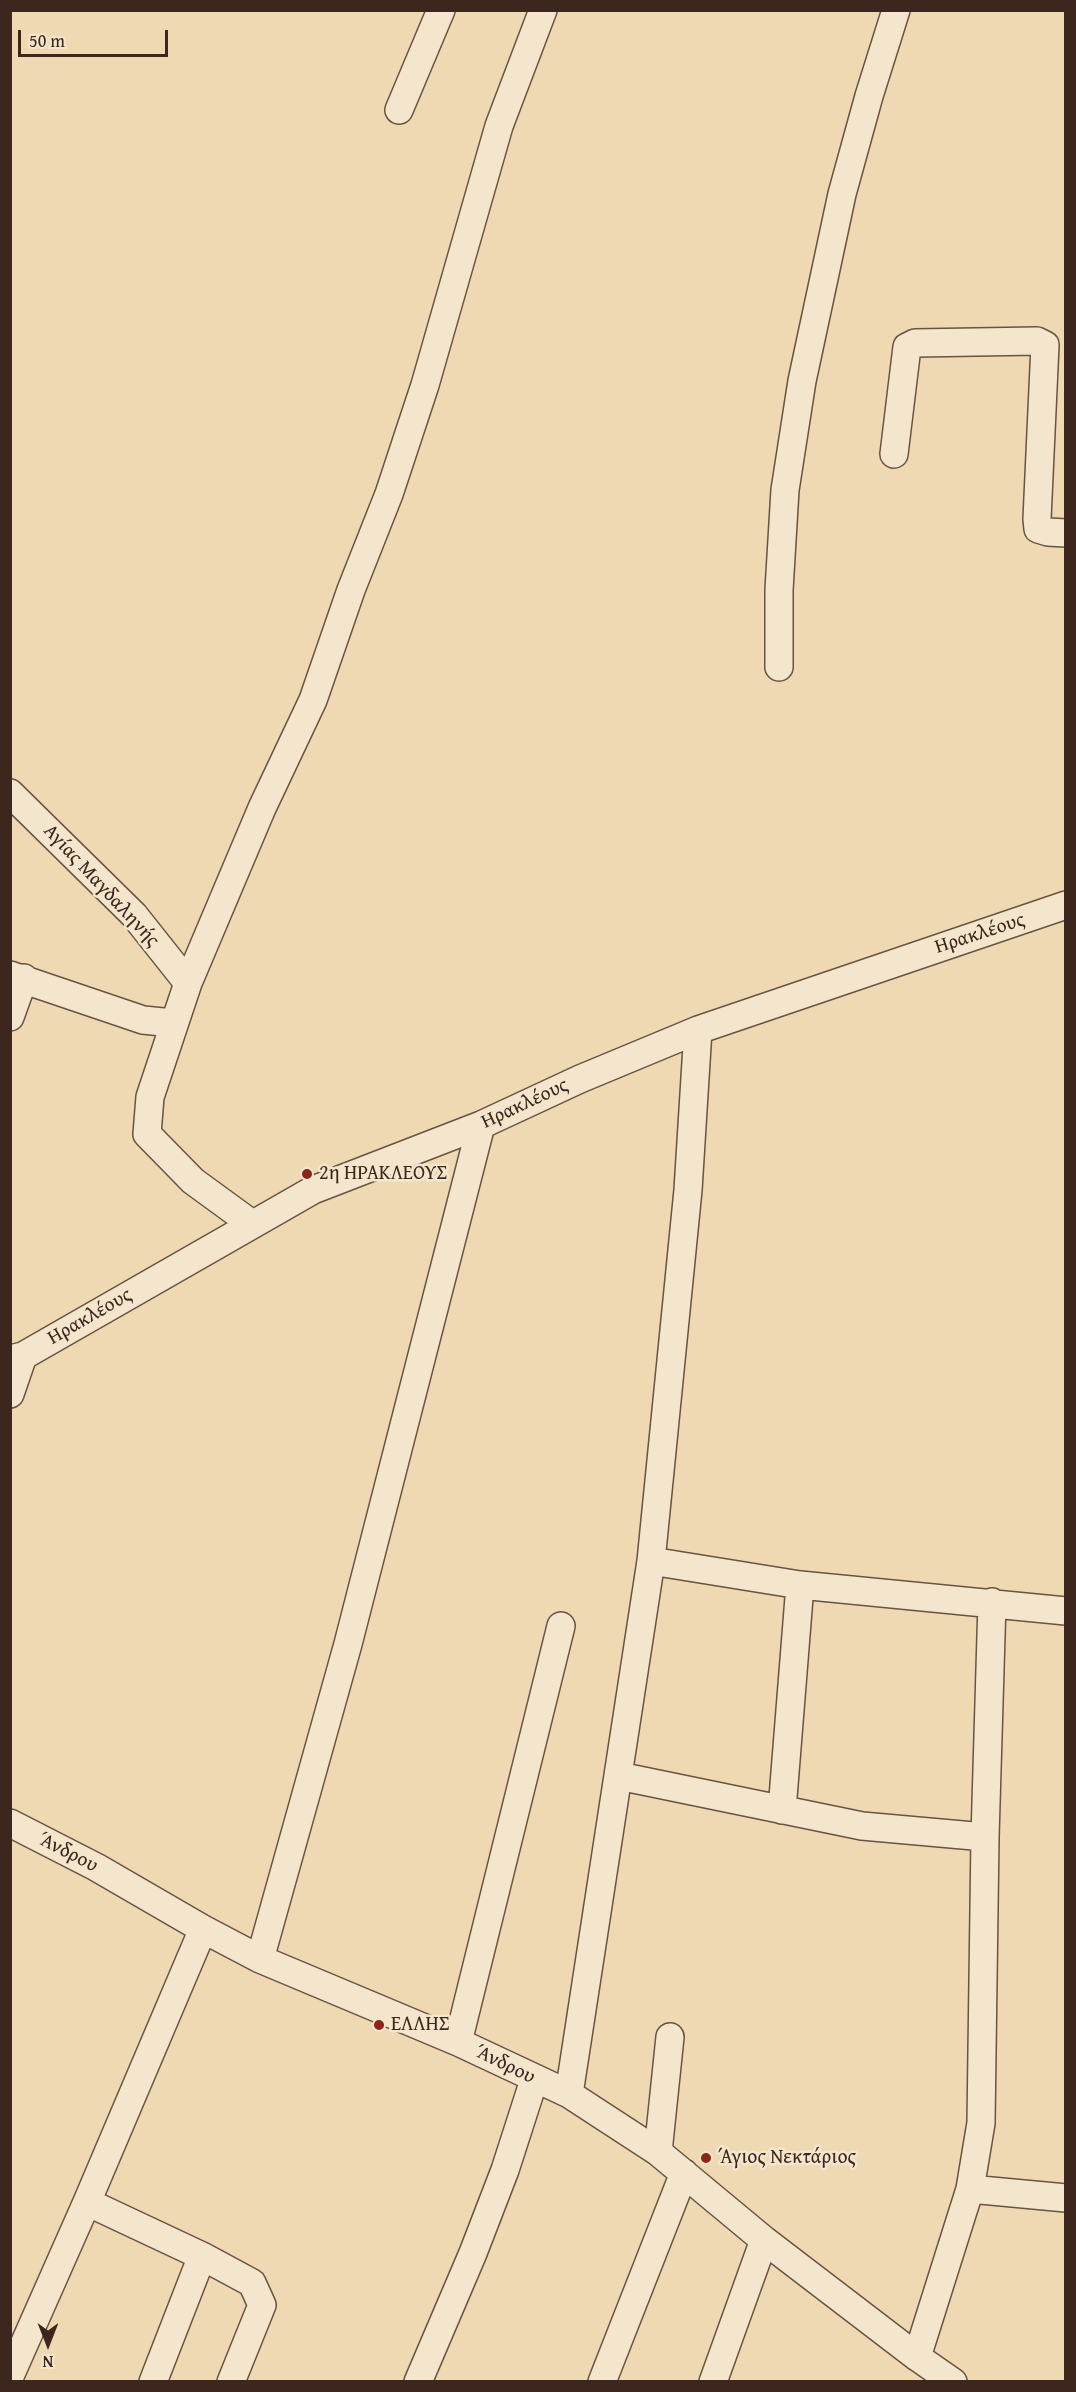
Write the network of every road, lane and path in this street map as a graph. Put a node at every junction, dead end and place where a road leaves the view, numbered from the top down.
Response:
1 (441, 10) edge
2 (543, 10) edge
3 (896, 10) edge
4 (399, 110) dead end
5 (894, 454) dead end
6 (1065, 533) edge
7 (779, 667) dead end
8 (10, 793) edge
9 (1065, 905) edge
10 (17, 976) edge
11 (188, 983) junction
12 (10, 1017) edge
13 (173, 1023) junction
14 (698, 1030) junction
15 (481, 1125) junction
16 (252, 1224) junction
17 (17, 1357) edge
18 (10, 1394) edge
19 (651, 1561) junction
20 (800, 1585) junction
21 (992, 1602) junction
22 (1065, 1611) edge
23 (561, 1626) dead end
24 (619, 1776) junction
25 (782, 1810) junction
26 (10, 1823) edge
27 (985, 1837) junction
28 (203, 1929) junction
29 (260, 1959) junction
30 (670, 2037) dead end
31 (458, 2042) junction
32 (534, 2080) junction
33 (569, 2094) junction
34 (658, 2152) junction
35 (684, 2173) junction
36 (970, 2189) junction
37 (1065, 2198) edge
38 (87, 2202) junction
39 (764, 2240) junction
40 (202, 2256) junction
41 (917, 2357) junction
42 (10, 2376) edge
43 (153, 2382) edge
44 (231, 2382) edge
45 (418, 2382) edge
46 (602, 2382) edge
47 (713, 2382) edge
48 (953, 2382) edge

1 - 4 street
2 - 11 street
3 - 7 street
5 - 6 street
8 - 11 street, Αγίας Μαγδαληνής
9 - 14 street, Ηρακλέους
10 - 12 street
10 - 13 street
11 - 13 street
13 - 16 street
14 - 15 street, Ηρακλέους
14 - 19 street
15 - 16 street, Ηρακλέους
15 - 29 street
16 - 17 street, Ηρακλέους
17 - 18 street
19 - 20 street
19 - 24 street
20 - 21 street
20 - 25 street
21 - 22 street
21 - 27 street
23 - 31 street
24 - 25 street
24 - 33 street
25 - 27 street
26 - 28 street, Άνδρου
27 - 36 street
28 - 29 street, Άνδρου
28 - 38 street
29 - 31 street, Άνδρου
30 - 34 street
31 - 32 street, Άνδρου
32 - 33 street, Άνδρου
32 - 45 street
33 - 34 street, Άνδρου
34 - 35 street, Άνδρου
35 - 39 street, Άνδρου
35 - 46 street
36 - 37 street
36 - 41 street
38 - 40 street
38 - 42 street
39 - 41 street, Άνδρου
39 - 47 street
40 - 43 street
40 - 44 street
41 - 48 street, Άνδρου

